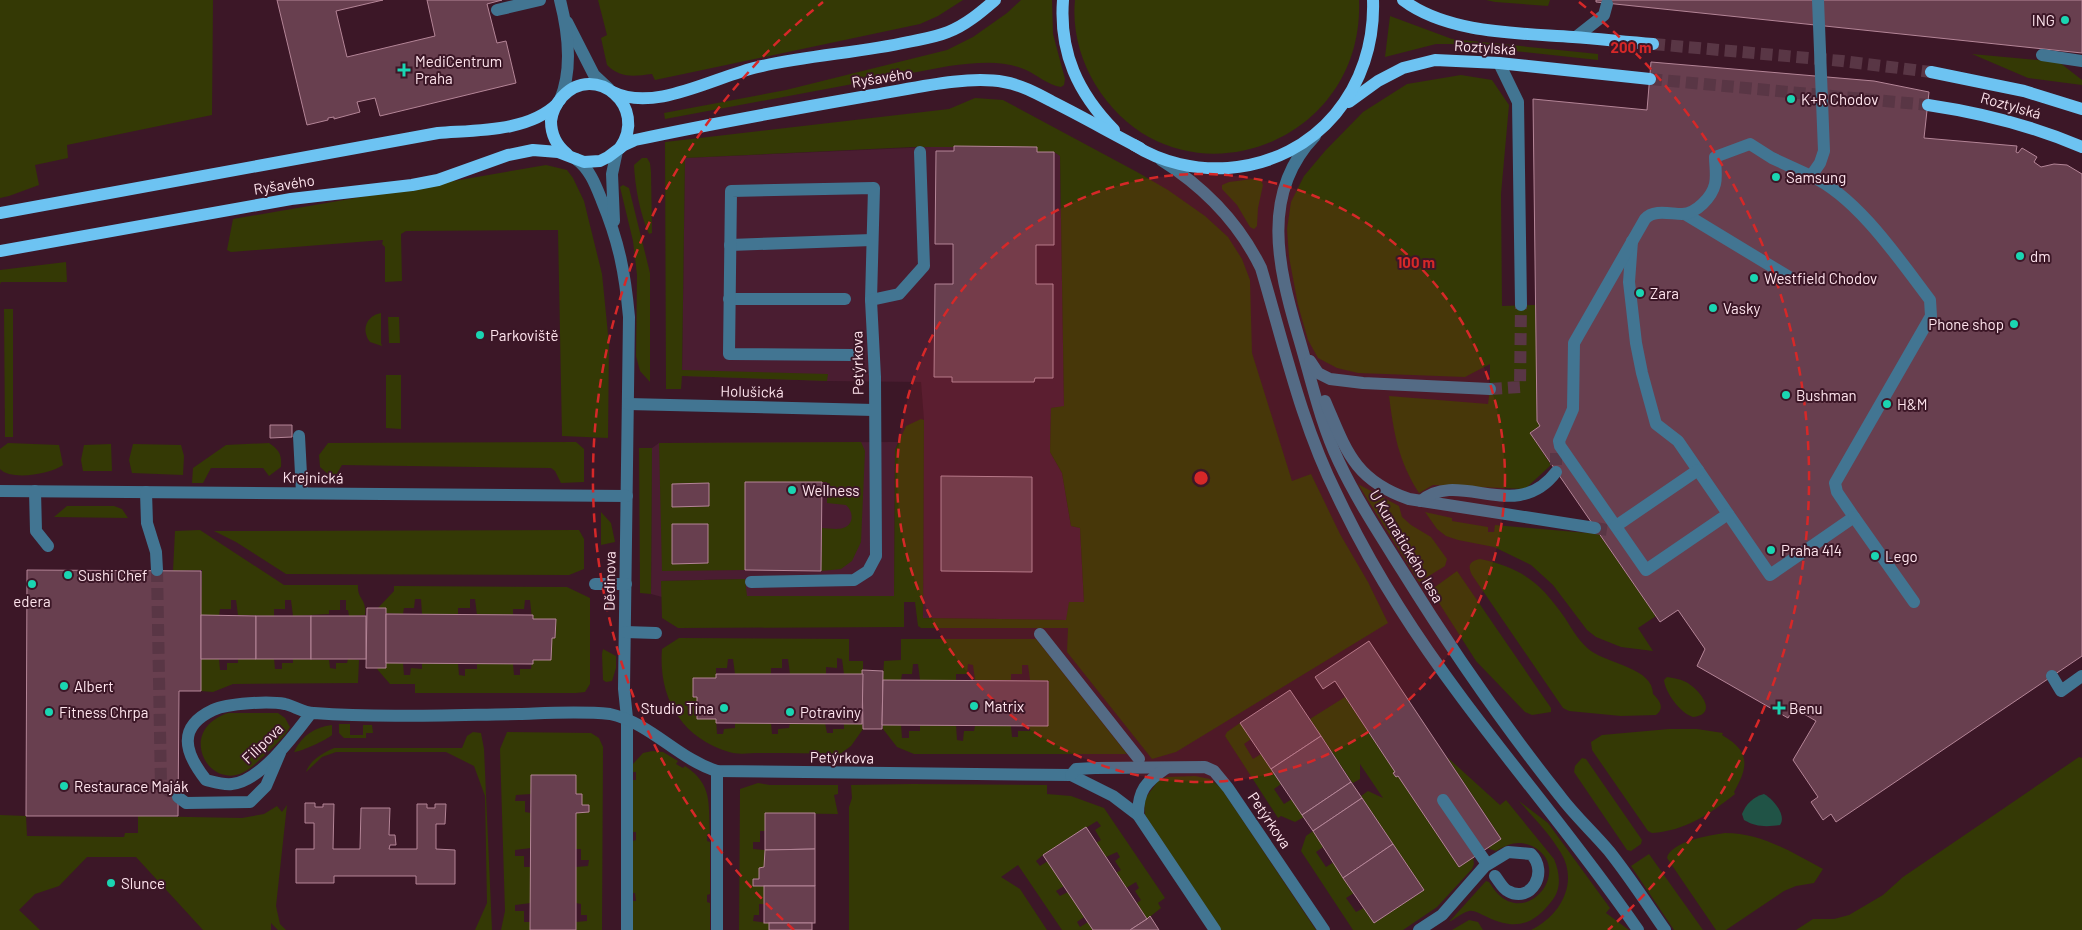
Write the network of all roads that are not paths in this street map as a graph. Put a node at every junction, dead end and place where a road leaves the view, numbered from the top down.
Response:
1 (540, 0) edge
2 (560, 0) edge
3 (995, 0) edge
4 (1062, 0) edge
5 (1373, 0) edge
6 (1403, 0) edge
7 (1818, 0) edge
8 (1607, 4) dead end
9 (497, 10) dead end
10 (564, 16) junction
11 (1576, 37) junction
12 (1653, 44) tunnel mouth
13 (2042, 55) dead end
14 (2082, 61) edge
15 (1499, 63) junction
16 (1931, 72) tunnel mouth
17 (1650, 79) tunnel mouth
18 (612, 91) junction
19 (558, 102) junction
20 (1928, 105) tunnel mouth
21 (2082, 109) edge
22 (1334, 116) junction
23 (1324, 127) junction
24 (2082, 147) edge
25 (1140, 148) junction
26 (619, 149) junction
27 (920, 152) dead end
28 (1153, 155) junction
29 (573, 158) junction
30 (1811, 176) junction
31 (0, 213) edge
32 (1685, 214) junction
33 (615, 234) junction
34 (872, 240) junction
35 (1632, 241) junction
36 (730, 244) junction
37 (0, 251) edge
38 (1789, 276) dead end
39 (729, 299) junction
40 (845, 299) dead end
41 (871, 300) junction
42 (1521, 305) tunnel mouth
43 (1304, 353) junction
44 (852, 355) dead end
45 (1490, 389) tunnel mouth
46 (628, 404) junction
47 (874, 410) junction
48 (299, 436) dead end
49 (1698, 470) junction
50 (1556, 472) dead end
51 (0, 491) edge
52 (35, 491) junction
53 (146, 492) junction
54 (302, 493) junction
55 (627, 496) junction
56 (1421, 501) junction
57 (1728, 514) junction
58 (1854, 517) junction
59 (1616, 526) junction
60 (1595, 528) tunnel mouth
61 (48, 546) dead end
62 (157, 570) tunnel mouth
63 (751, 582) dead end
64 (595, 584) dead end
65 (626, 584) junction
66 (1914, 602) dead end
67 (625, 632) junction
68 (656, 633) dead end
69 (1040, 634) dead end
70 (2052, 676) dead end
71 (2082, 676) edge
72 (311, 713) junction
73 (627, 718) junction
74 (282, 750) junction
75 (1139, 759) dead end
76 (1166, 768) junction
77 (716, 771) junction
78 (1071, 774) junction
79 (178, 797) tunnel mouth
80 (1442, 800) dead end
81 (1138, 815) junction
82 (1488, 864) junction
83 (1495, 876) dead end
84 (626, 930) edge
85 (717, 930) edge
86 (1215, 930) edge
87 (1324, 930) edge
88 (1419, 930) edge
89 (1638, 930) edge
90 (1665, 930) edge

1 - 9 street
2 - 10 street
3 - 18 main road, Ryšavého
4 - 25 main road
5 - 22 main road
6 - 11 main road, Roztylská
7 - 30 street
8 - 11 street
10 - 18 street
10 - 19 street
11 - 12 main road, Roztylská
13 - 14 street
15 - 17 main road, Roztylská
15 - 22 main road, Roztylská
15 - 42 street
16 - 21 main road, Roztylská
18 - 19 main road, Ryšavého
18 - 26 main road
19 - 29 main road
19 - 31 main road, Ryšavého
20 - 24 main road, Roztylská
22 - 23 main road
23 - 28 main road
23 - 43 street, U Kunratického lesa
25 - 26 main road, Ryšavého
25 - 28 main road
26 - 29 main road, Ryšavého
26 - 33 street, Dědinova
27 - 41 street
28 - 89 street
29 - 33 street, Dědinova
29 - 37 main road, Ryšavého
30 - 32 street
30 - 58 street
32 - 35 street
32 - 38 street
33 - 46 street, Dědinova
34 - 36 street
34 - 36 street, Petýrkova
34 - 41 street, Petýrkova
35 - 49 street
35 - 59 street
36 - 39 street
39 - 40 street
39 - 44 street
41 - 47 street, Petýrkova
43 - 45 street
43 - 56 street
43 - 90 street, U Kunratického lesa
46 - 47 street, Holušická
46 - 55 street, Dědinova
47 - 63 street, Petýrkova
48 - 54 street
49 - 57 street
49 - 59 street
50 - 56 street
51 - 52 street, Krejnická
52 - 53 street, Krejnická
52 - 61 street
53 - 54 street, Krejnická
53 - 62 street
54 - 55 street, Krejnická
55 - 65 street, Dědinova
56 - 60 street
57 - 58 street
57 - 59 street
58 - 66 street
64 - 65 street
65 - 67 street, Dědinova
67 - 68 street
67 - 73 street, Dědinova
69 - 75 street
70 - 71 street
72 - 73 street, Filipova
72 - 74 street, Filipova
72 - 74 street, Filipova
73 - 77 street, Petýrkova
73 - 84 street, Dědinova
74 - 79 street
76 - 78 street, Petýrkova
76 - 81 street
76 - 87 street, Petýrkova
77 - 78 street, Petýrkova
77 - 85 street
78 - 81 street, Petýrkova
80 - 82 street
81 - 86 street, Petýrkova
82 - 83 street
82 - 88 street

